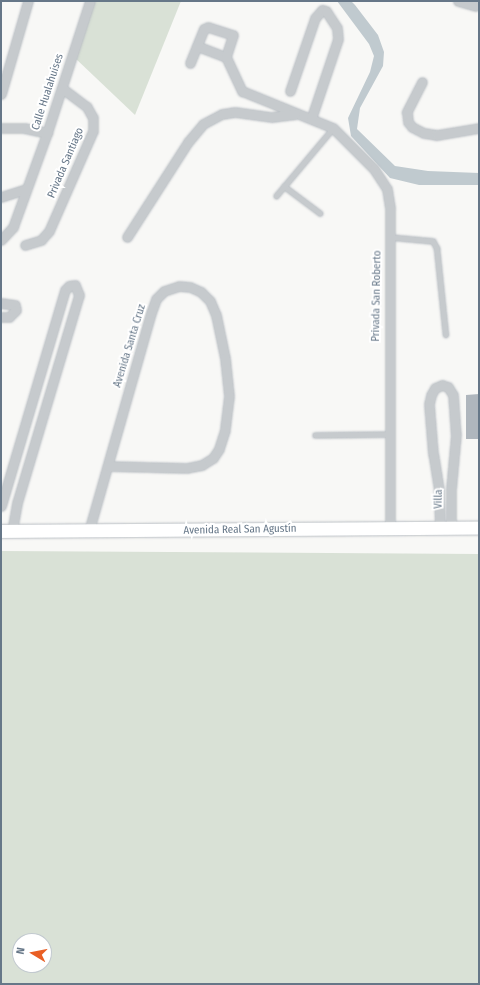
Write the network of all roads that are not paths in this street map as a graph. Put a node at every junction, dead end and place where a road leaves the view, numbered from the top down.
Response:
1 (28, 1) edge
2 (90, 1) edge
3 (458, 1) edge
4 (477, 8) edge
5 (197, 46) junction
6 (226, 57) junction
7 (190, 63) dead end
8 (422, 82) dead end
9 (62, 88) junction
10 (290, 92) dead end
11 (1, 94) edge
12 (295, 114) junction
13 (311, 119) junction
14 (1, 128) edge
15 (333, 128) junction
16 (479, 128) edge
17 (47, 133) junction
18 (284, 186) junction
19 (26, 189) junction
20 (276, 196) dead end
21 (1, 197) edge
22 (320, 213) dead end
23 (127, 237) dead end
24 (390, 237) junction
25 (1, 240) edge
26 (25, 245) dead end
27 (1, 303) edge
28 (1, 317) edge
29 (446, 335) dead end
30 (34, 401) junction
31 (46, 404) junction
32 (389, 434) junction
33 (315, 435) dead end
34 (108, 466) junction
35 (436, 471) junction
36 (453, 471) junction
37 (440, 505) junction
38 (450, 505) junction
39 (1, 506) edge
40 (390, 527) junction
41 (446, 527) junction
42 (479, 528) edge
43 (7, 531) edge
44 (89, 532) junction

1 - 11 street
2 - 9 street, Calle Hualahuises
3 - 4 street
5 - 6 street
5 - 6 street
5 - 7 street
6 - 12 street, Privada San Roberto
8 - 16 street
9 - 17 street, Calle Hualahuises
9 - 26 street, Privada Santiago
10 - 13 street
12 - 13 street, Privada San Roberto
12 - 23 street, Privada San Roberto
13 - 15 street, Privada San Roberto
14 - 17 street
15 - 18 lane
15 - 24 street, Privada San Roberto
17 - 19 street, Calle Hualahuises
18 - 20 lane
18 - 22 lane
19 - 21 street
19 - 25 street, Calle Hualahuises
24 - 29 lane
24 - 32 street, Privada San Roberto
27 - 28 street
30 - 31 street
30 - 31 street
30 - 39 street
31 - 43 street
32 - 33 lane
32 - 40 street, Privada San Roberto
34 - 34 street, Avenida Santa Cruz
34 - 44 street, Avenida Santa Cruz
35 - 36 street
35 - 36 street, Villa
35 - 37 street, Villa
36 - 38 street, Villa
37 - 38 street
37 - 41 street, Villa
38 - 41 street, Villa
40 - 41 main road, Avenida Real San Agustín
40 - 44 main road, Avenida Real San Agustín
41 - 42 main road, Avenida Real San Agustín
43 - 44 main road, Avenida Real San Agustín

